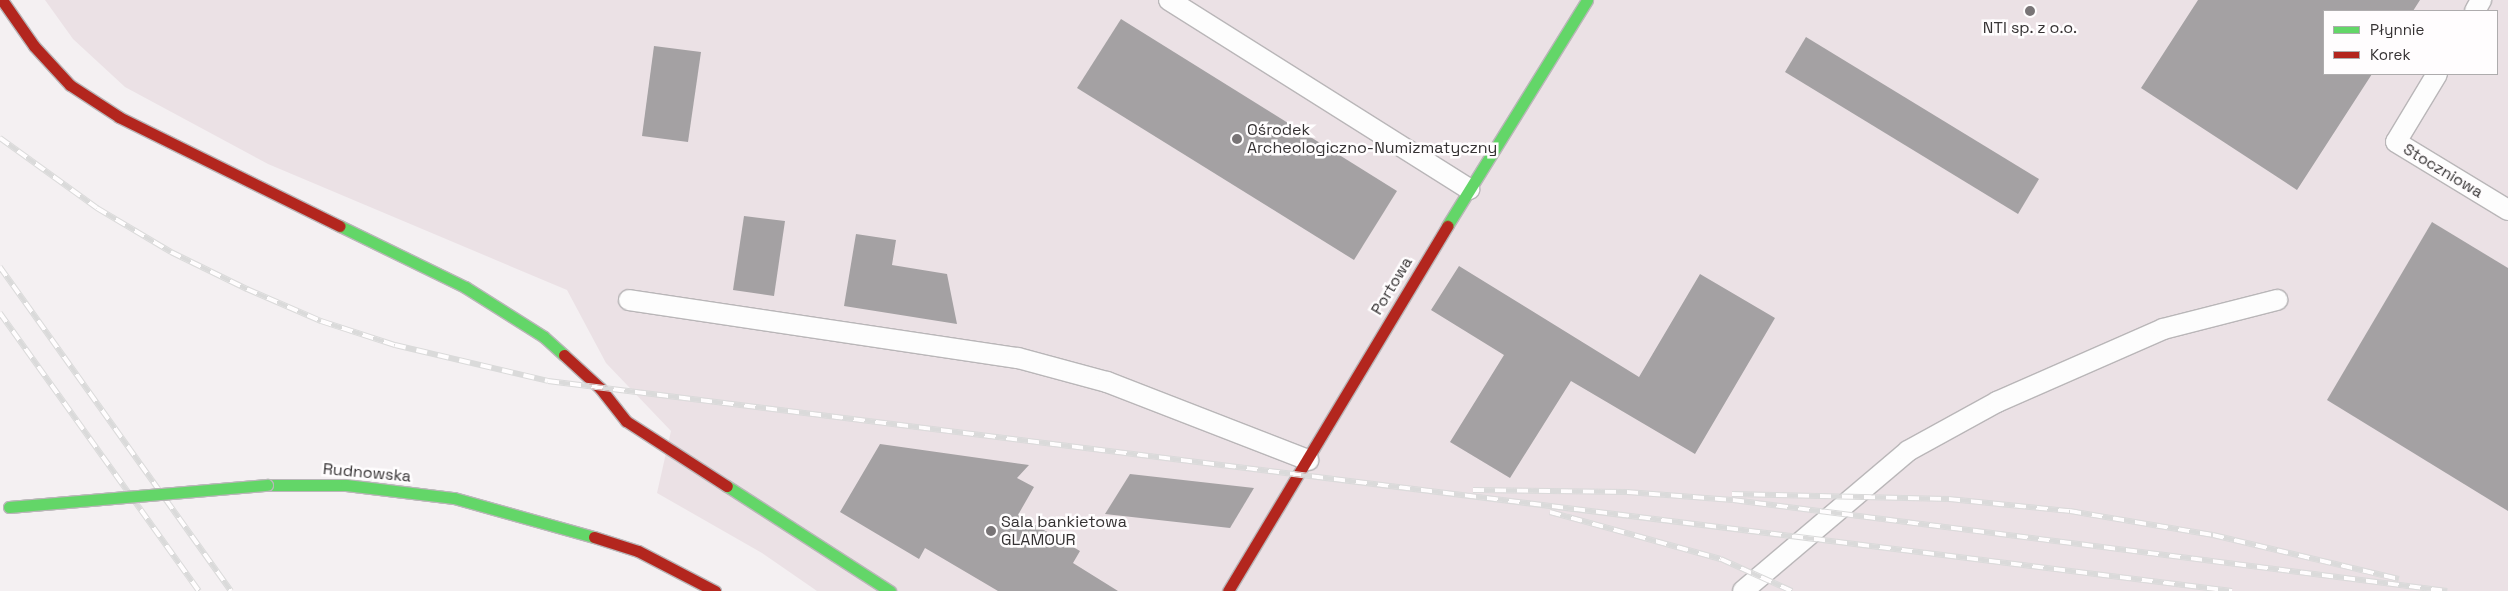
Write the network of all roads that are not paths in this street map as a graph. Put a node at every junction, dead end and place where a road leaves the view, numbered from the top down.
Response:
1 (2, 0) edge
2 (1169, 0) edge
3 (1587, 0) edge
4 (2436, 75) edge
5 (1469, 189) junction
6 (2508, 210) edge
7 (629, 300) dead end
8 (2277, 300) dead end
9 (1308, 460) junction
10 (5, 507) edge
11 (715, 591) edge
12 (890, 591) edge
13 (1228, 591) edge
14 (1742, 591) edge

1 - 12 street
2 - 5 lane
3 - 5 street, Portowa
4 - 6 lane, Stoczniowa
5 - 9 street, Portowa
7 - 9 lane
8 - 14 lane
9 - 13 street, Portowa
10 - 11 street, Rudnowska, bridge

